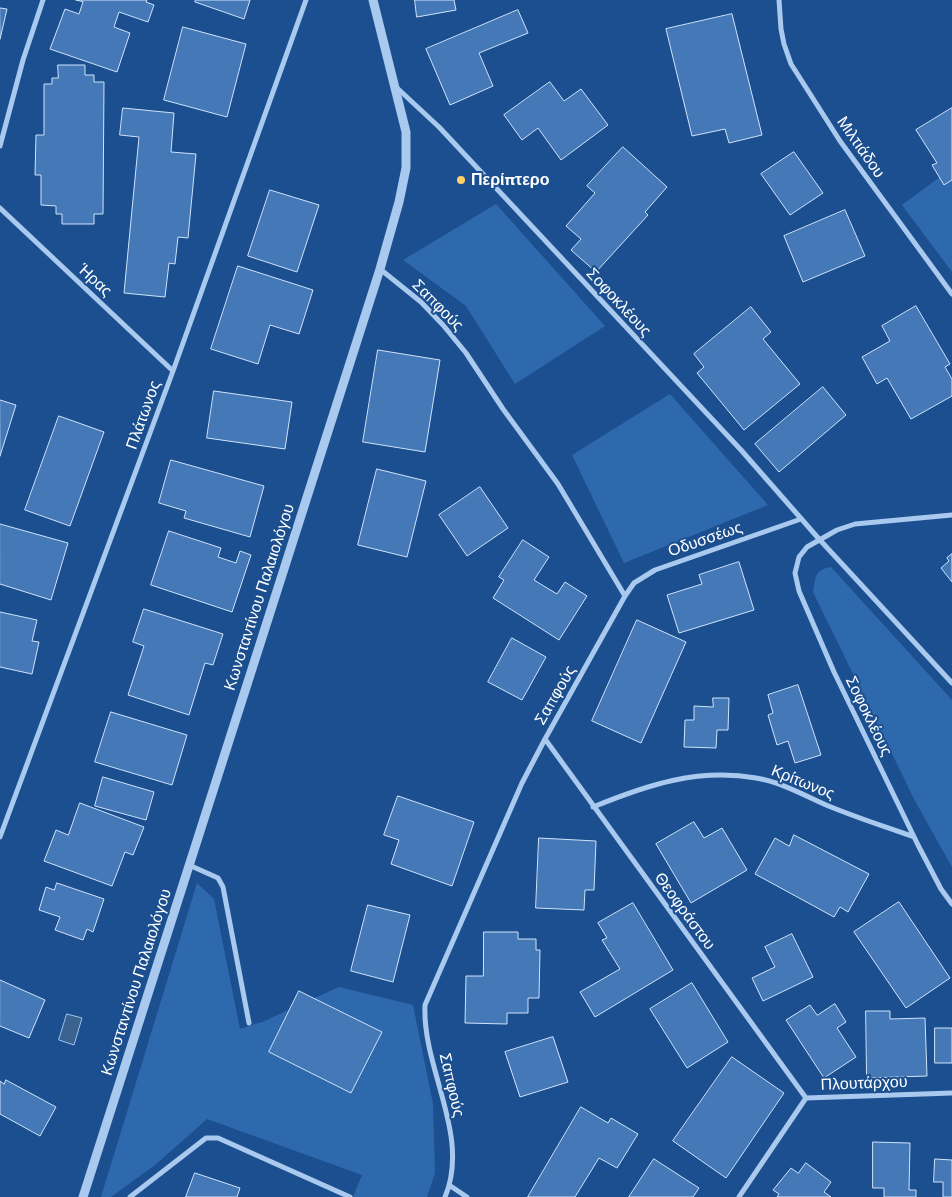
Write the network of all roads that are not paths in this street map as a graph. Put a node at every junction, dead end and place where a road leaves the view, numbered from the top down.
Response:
1 (43, 0) edge
2 (306, 0) edge
3 (373, 0) edge
4 (779, 0) edge
5 (396, 87) junction
6 (0, 146) edge
7 (0, 208) edge
8 (380, 269) junction
9 (952, 294) edge
10 (173, 371) junction
11 (952, 515) edge
12 (802, 519) junction
13 (819, 539) junction
14 (625, 596) junction
15 (952, 683) edge
16 (545, 739) junction
17 (593, 807) junction
18 (0, 837) edge
19 (914, 837) junction
20 (189, 865) junction
21 (952, 904) edge
22 (250, 1023) dead end
23 (952, 1093) edge
24 (806, 1098) junction
25 (450, 1185) junction
26 (83, 1197) edge
27 (130, 1197) edge
28 (350, 1197) edge
29 (445, 1197) edge
30 (467, 1197) edge
31 (739, 1197) edge

1 - 6 street
2 - 10 street, Πλάτωνος
3 - 5 street, Κωνσταντίνου Παλαιολόγου
4 - 9 street, Μιλτιάδου
5 - 8 street, Κωνσταντίνου Παλαιολόγου
5 - 12 street, Σοφοκλέους
7 - 10 street, Ήρας
8 - 14 street, Σαπφούς
8 - 20 street, Κωνσταντίνου Παλαιολόγου
10 - 18 street, Πλάτωνος
11 - 13 street
12 - 13 street, Σοφοκλέους
12 - 14 street, Οδυσσέως
13 - 15 street, Σοφοκλέους
13 - 19 street, Σοφοκλέους
14 - 16 street, Σαπφούς
16 - 17 street, Θεοφράστου
16 - 25 street, Σαπφούς
17 - 19 street, Κρίτωνος
17 - 24 street, Θεοφράστου
19 - 21 street, Σοφοκλέους
20 - 22 street
20 - 26 street, Κωνσταντίνου Παλαιολόγου
23 - 24 street, Πλουτάρχου
24 - 31 street, Πλουτάρχου
25 - 29 street, Σαπφούς
25 - 30 street
27 - 28 street

